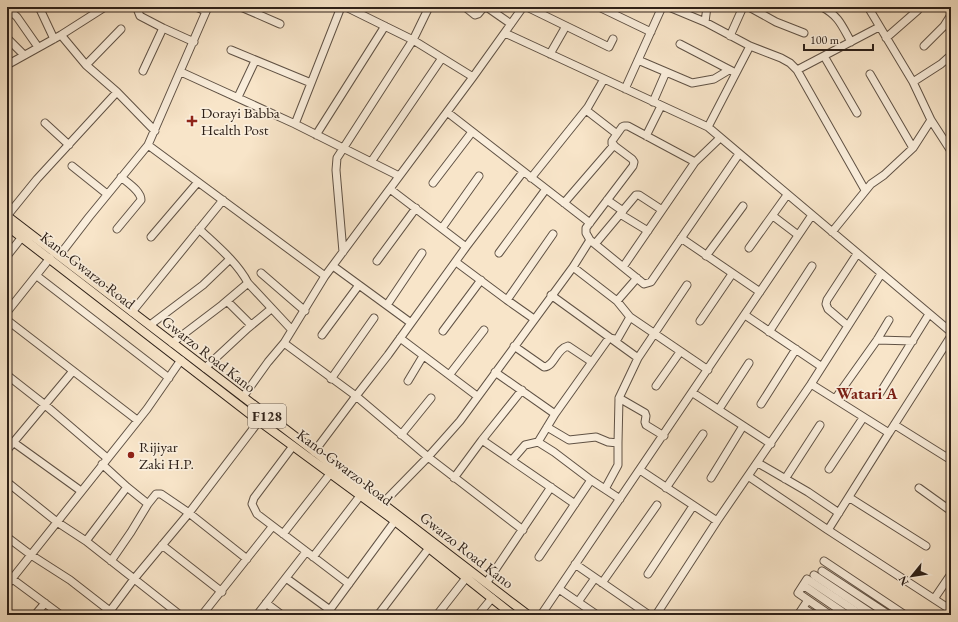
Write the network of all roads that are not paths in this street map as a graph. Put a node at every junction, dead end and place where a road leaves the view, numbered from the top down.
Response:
1 (39, 7) edge
2 (105, 7) edge
3 (140, 7) edge
4 (196, 7) edge
5 (241, 7) edge
6 (341, 7) edge
7 (346, 7) edge
8 (429, 7) edge
9 (465, 7) edge
10 (522, 7) edge
11 (527, 7) edge
12 (599, 7) edge
13 (662, 7) edge
14 (669, 7) edge
15 (706, 7) edge
16 (743, 7) edge
17 (749, 7) edge
18 (822, 7) edge
19 (7, 8) edge
20 (872, 8) edge
21 (207, 9) edge
22 (918, 10) dead end
23 (951, 15) edge
24 (705, 22) junction
25 (280, 24) dead end
26 (511, 24) junction
27 (386, 26) junction
28 (566, 26) junction
29 (879, 27) junction
30 (163, 28) junction
31 (121, 29) dead end
32 (651, 32) junction
33 (505, 33) junction
34 (804, 33) dead end
35 (61, 35) junction
36 (730, 36) junction
37 (7, 38) edge
38 (886, 38) junction
39 (54, 39) junction
40 (613, 39) dead end
41 (414, 40) junction
42 (194, 42) junction
43 (851, 42) junction
44 (680, 44) dead end
45 (750, 46) junction
46 (924, 46) dead end
47 (38, 47) junction
48 (231, 50) dead end
49 (550, 54) junction
50 (24, 55) junction
51 (951, 55) edge
52 (824, 56) junction
53 (442, 58) junction
54 (638, 60) junction
55 (255, 61) junction
56 (7, 65) edge
57 (86, 65) junction
58 (729, 70) junction
59 (797, 70) junction
60 (143, 71) dead end
61 (181, 72) junction
62 (666, 72) junction
63 (736, 72) junction
64 (870, 74) dead end
65 (473, 76) junction
66 (604, 80) junction
67 (913, 82) junction
68 (311, 83) junction
69 (625, 89) junction
70 (117, 92) junction
71 (238, 97) junction
72 (653, 102) junction
73 (661, 106) junction
74 (586, 110) junction
75 (447, 112) junction
76 (857, 112) dead end
77 (931, 120) junction
78 (45, 123) dead end
79 (295, 124) junction
80 (708, 127) junction
81 (155, 131) junction
82 (472, 132) junction
83 (617, 134) junction
84 (316, 135) junction
85 (646, 136) junction
86 (720, 138) junction
87 (69, 145) junction
88 (148, 145) junction
89 (614, 145) junction
90 (343, 148) junction
91 (914, 148) junction
92 (951, 151) edge
93 (739, 154) junction
94 (371, 162) junction
95 (695, 162) junction
96 (72, 166) dead end
97 (523, 172) junction
98 (399, 176) junction
99 (479, 176) dead end
100 (121, 177) junction
101 (531, 178) junction
102 (198, 182) junction
103 (433, 183) dead end
104 (390, 189) junction
105 (546, 189) junction
106 (865, 190) junction
107 (107, 194) junction
108 (787, 195) junction
109 (223, 200) junction
110 (607, 200) junction
111 (564, 203) junction
112 (743, 206) dead end
113 (416, 208) junction
114 (662, 210) junction
115 (622, 212) junction
116 (812, 215) junction
117 (7, 216) edge
118 (773, 216) junction
119 (590, 223) junction
120 (7, 226) edge
121 (442, 228) junction
122 (118, 229) dead end
123 (199, 229) junction
124 (648, 231) junction
125 (832, 232) junction
126 (553, 234) dead end
127 (798, 235) junction
128 (22, 237) junction
129 (151, 237) dead end
130 (680, 238) junction
131 (592, 242) junction
132 (466, 247) junction
133 (749, 248) dead end
134 (344, 252) junction
135 (422, 253) dead end
136 (499, 253) dead end
137 (857, 254) junction
138 (7, 256) edge
139 (59, 256) junction
140 (706, 256) junction
141 (50, 258) junction
142 (230, 259) junction
143 (377, 261) dead end
144 (456, 262) junction
145 (333, 266) junction
146 (623, 266) junction
147 (812, 266) dead end
148 (572, 267) junction
149 (261, 272) dead end
150 (732, 274) junction
151 (881, 274) junction
152 (37, 276) junction
153 (325, 276) junction
154 (637, 278) junction
155 (480, 280) junction
156 (248, 283) junction
157 (91, 285) junction
158 (359, 285) junction
159 (687, 285) dead end
160 (760, 292) junction
161 (551, 295) junction
162 (507, 300) junction
163 (227, 301) junction
164 (617, 301) junction
165 (387, 305) junction
166 (272, 309) junction
167 (305, 310) junction
168 (7, 312) edge
169 (132, 312) junction
170 (929, 314) junction
171 (745, 315) junction
172 (630, 317) junction
173 (374, 318) dead end
174 (534, 319) junction
175 (7, 320) edge
176 (889, 320) dead end
177 (700, 321) dead end
178 (411, 323) junction
179 (150, 325) junction
180 (252, 325) junction
181 (848, 326) junction
182 (291, 329) junction
183 (484, 330) dead end
184 (443, 331) dead end
185 (769, 332) junction
186 (951, 332) edge
187 (654, 334) junction
188 (322, 335) dead end
189 (951, 336) edge
190 (400, 338) junction
191 (610, 338) junction
192 (877, 340) junction
193 (912, 341) junction
194 (172, 343) junction
195 (284, 343) junction
196 (514, 346) junction
197 (796, 349) junction
198 (680, 352) junction
199 (424, 356) junction
200 (638, 358) junction
201 (181, 360) junction
202 (592, 362) junction
203 (749, 363) dead end
204 (822, 366) junction
205 (205, 368) junction
206 (708, 370) junction
207 (73, 371) junction
208 (495, 372) junction
209 (450, 374) junction
210 (8, 378) edge
211 (169, 378) junction
212 (331, 379) junction
213 (408, 381) dead end
214 (811, 384) junction
215 (656, 386) dead end
216 (522, 390) junction
217 (692, 393) junction
218 (880, 393) dead end
219 (356, 396) junction
220 (477, 396) junction
221 (243, 397) junction
222 (431, 398) dead end
223 (619, 398) junction
224 (835, 399) junction
225 (44, 404) junction
226 (761, 404) dead end
227 (719, 409) junction
228 (555, 414) junction
229 (863, 418) junction
230 (137, 420) junction
231 (259, 421) junction
232 (820, 425) dead end
233 (895, 425) junction
234 (547, 426) junction
235 (743, 426) junction
236 (401, 434) junction
237 (703, 434) dead end
238 (889, 434) junction
239 (664, 436) junction
240 (482, 440) junction
241 (14, 442) junction
242 (538, 442) junction
243 (618, 443) junction
244 (771, 444) junction
245 (293, 446) junction
246 (7, 450) edge
247 (314, 452) junction
248 (428, 457) junction
249 (512, 460) junction
250 (951, 460) edge
251 (105, 461) junction
252 (758, 463) junction
253 (829, 469) dead end
254 (640, 470) junction
255 (330, 474) junction
256 (748, 476) junction
257 (454, 478) junction
258 (711, 478) dead end
259 (785, 479) junction
260 (591, 480) junction
261 (7, 482) edge
262 (127, 488) junction
263 (551, 488) junction
264 (666, 488) junction
265 (919, 488) dead end
266 (605, 489) junction
267 (81, 491) junction
268 (360, 496) junction
269 (850, 498) junction
270 (620, 499) junction
271 (383, 503) junction
272 (148, 504) junction
273 (575, 504) junction
274 (657, 505) dead end
275 (693, 506) junction
276 (951, 511) edge
277 (189, 513) junction
278 (839, 513) junction
279 (717, 521) junction
280 (57, 522) junction
281 (395, 522) junction
282 (272, 527) junction
283 (523, 530) junction
284 (828, 530) junction
285 (283, 534) junction
286 (7, 537) edge
287 (86, 542) junction
288 (162, 545) junction
289 (431, 545) junction
290 (926, 546) dead end
291 (306, 552) junction
292 (31, 555) junction
293 (313, 557) junction
294 (539, 557) dead end
295 (247, 559) junction
296 (824, 560) dead end
297 (111, 562) junction
298 (575, 564) junction
299 (822, 571) dead end
300 (648, 574) dead end
301 (951, 574) edge
302 (814, 575) dead end
303 (10, 577) edge
304 (286, 578) junction
305 (466, 578) junction
306 (595, 578) junction
307 (134, 579) junction
308 (853, 580) junction
309 (487, 582) junction
310 (602, 583) junction
311 (349, 584) junction
312 (7, 585) edge
313 (803, 585) junction
314 (848, 588) junction
315 (559, 589) junction
316 (222, 592) junction
317 (492, 598) junction
318 (842, 598) junction
319 (934, 599) junction
320 (808, 600) junction
321 (578, 602) junction
322 (45, 603) junction
323 (266, 603) junction
324 (892, 606) junction
325 (803, 608) junction
326 (949, 609) edge
327 (328, 613) edge
328 (113, 614) edge
329 (35, 615) edge
330 (61, 615) edge
331 (180, 615) edge
332 (202, 615) edge
333 (257, 615) edge
334 (282, 615) edge
335 (378, 615) edge
336 (437, 615) edge
337 (478, 615) edge
338 (513, 615) edge
339 (528, 615) edge
340 (541, 615) edge
341 (597, 615) edge
342 (649, 615) edge
343 (656, 615) edge
344 (799, 615) edge
345 (814, 615) edge
346 (830, 615) edge
347 (847, 615) edge
348 (861, 615) edge
349 (874, 615) edge
350 (888, 615) edge
351 (905, 615) edge
352 (945, 615) edge

1 - 39 street
2 - 35 street
3 - 30 street
4 - 21 street
5 - 25 street
6 - 68 street
7 - 27 street
8 - 41 street
9 - 26 street
10 - 26 street
11 - 28 street
12 - 32 street
13 - 32 street
14 - 24 street
15 - 24 street
16 - 36 street
17 - 34 street
18 - 43 street
19 - 47 street
20 - 29 street
21 - 42 street
22 - 38 street
23 - 46 street
24 - 36 street
26 - 33 street
27 - 41 street
27 - 84 street
28 - 40 street
28 - 49 street
29 - 38 street
29 - 43 street
30 - 42 street
30 - 60 street
31 - 57 street
32 - 54 street
33 - 49 street
33 - 65 street
35 - 39 street
35 - 57 street
36 - 45 street
37 - 50 street
38 - 67 street
39 - 47 street
41 - 53 street
41 - 90 street
42 - 61 street
43 - 52 street
44 - 58 street
45 - 59 street
45 - 63 street
47 - 50 street
48 - 55 street
49 - 66 street
50 - 56 street
51 - 67 street
52 - 59 street
52 - 76 street
53 - 65 street
53 - 94 street
54 - 62 street
54 - 69 street
55 - 68 street
55 - 71 street
57 - 70 street
58 - 62 street
58 - 63 street
59 - 106 street
61 - 71 street
61 - 81 street
62 - 72 street
63 - 80 street
64 - 91 street
65 - 75 street
66 - 69 street
66 - 74 street
67 - 77 street
68 - 79 street
69 - 72 street
70 - 81 street
70 - 87 street
71 - 79 street
72 - 73 street
73 - 80 street
73 - 85 street
74 - 83 street
74 - 101 street
75 - 82 street
75 - 98 street
77 - 91 street
77 - 92 street
78 - 87 street
79 - 84 street
80 - 86 street
81 - 88 street
82 - 97 street
82 - 103 street
83 - 85 street
83 - 89 street
84 - 90 street
85 - 95 street
86 - 93 street
86 - 95 street
87 - 117 street
88 - 100 street
88 - 102 street
89 - 110 street
89 - 111 street
90 - 94 street
90 - 134 street
91 - 106 street
93 - 108 street
93 - 130 street
94 - 98 street
95 - 114 street
96 - 107 street
97 - 101 street
97 - 132 street
98 - 104 street
99 - 121 street
100 - 107 street
100 - 122 street
101 - 105 street
102 - 109 street
102 - 129 street
104 - 113 street
104 - 134 street
105 - 111 street
105 - 136 street
106 - 125 street
107 - 139 street
108 - 116 street
108 - 118 street
109 - 123 street
109 - 153 street
110 - 115 street
110 - 119 street
111 - 119 street
112 - 140 street
113 - 121 street
113 - 143 street
114 - 115 street
114 - 124 street
115 - 124 street
115 - 131 street
116 - 125 street
116 - 127 street
117 - 139 main road, Gwarzo Road Kano / F128
118 - 127 street
118 - 133 street
119 - 131 street
120 - 128 main road, Kano-Gwarzo Road / F128
121 - 132 street
123 - 142 street
123 - 169 street
124 - 146 street
125 - 137 street
126 - 162 street
127 - 160 street
128 - 138 street
128 - 141 main road, Kano-Gwarzo Road / F128
130 - 140 street
130 - 154 street
131 - 146 street
131 - 148 street
132 - 144 street
134 - 145 street
135 - 165 street
137 - 151 street
137 - 181 street
139 - 157 main road, Gwarzo Road Kano / F128
140 - 150 street
141 - 152 street
141 - 157 main road, Kano-Gwarzo Road / F128
142 - 156 street
142 - 179 street
144 - 155 street
144 - 178 street
145 - 153 street
145 - 158 street
146 - 154 street
147 - 185 street
148 - 161 street
148 - 164 street
149 - 167 street
150 - 160 street
150 - 177 street
151 - 170 street
151 - 181 street
152 - 168 street
152 - 211 street
153 - 167 street
154 - 164 street
155 - 162 street
155 - 184 street
156 - 163 street
156 - 166 street
157 - 169 main road, Gwarzo Road Kano / F128
157 - 201 main road, Kano-Gwarzo Road / F128
158 - 165 street
158 - 188 street
159 - 187 street
160 - 171 street
161 - 174 street
161 - 191 street
162 - 174 street
163 - 180 street
163 - 194 street
164 - 172 street
165 - 178 street
166 - 180 street
166 - 182 street
167 - 182 street
169 - 179 main road, Gwarzo Road Kano / F128
170 - 186 street
170 - 193 street
171 - 185 street
171 - 206 street
172 - 187 street
172 - 191 street
173 - 212 street
174 - 196 street
175 - 207 street
176 - 192 street
178 - 190 street
179 - 194 main road, Gwarzo Road Kano / F128
180 - 205 street
181 - 204 street
182 - 195 street
183 - 209 street
185 - 197 street
187 - 198 street
187 - 200 street
189 - 233 street
190 - 199 street
190 - 219 street
191 - 200 street
191 - 202 street
192 - 193 street
192 - 224 street
193 - 218 street
194 - 205 main road, Gwarzo Road Kano / F128
195 - 212 street
195 - 221 street
196 - 202 street
196 - 208 street
197 - 204 street
197 - 226 street
198 - 206 street
198 - 215 street
199 - 209 street
199 - 213 street
200 - 223 street
201 - 211 street
201 - 231 main road, Kano-Gwarzo Road / F128
202 - 228 street
203 - 227 street
204 - 214 street
205 - 221 main road, Gwarzo Road Kano / F128
206 - 217 street
207 - 225 street
207 - 230 street
208 - 216 street
208 - 220 street
209 - 220 street
210 - 225 street
211 - 230 street
212 - 219 street
214 - 224 street
214 - 244 street
216 - 228 street
216 - 240 street
217 - 227 street
217 - 239 street
219 - 236 street
219 - 247 street
220 - 248 street
221 - 247 main road, Gwarzo Road Kano / F128
222 - 236 street
223 - 239 street
223 - 243 street
224 - 229 street
225 - 241 street
225 - 251 street
227 - 235 street
228 - 234 street
229 - 238 street
229 - 253 street
230 - 251 street
231 - 245 main road, Kano-Gwarzo Road / F128
231 - 277 street
232 - 259 street
233 - 238 street
233 - 250 street
234 - 242 street
234 - 243 street
235 - 244 street
235 - 258 street
236 - 248 street
237 - 264 street
238 - 269 street
239 - 254 street
240 - 249 street
240 - 257 street
241 - 246 street
241 - 267 street
242 - 249 street
242 - 260 street
243 - 266 street
244 - 252 street
245 - 255 main road, Kano-Gwarzo Road / F128
245 - 282 street
247 - 271 main road, Gwarzo Road Kano / F128
248 - 257 street
248 - 271 street
249 - 263 street
251 - 262 street
251 - 267 street
252 - 256 street
252 - 259 street
254 - 264 street
254 - 270 street
255 - 268 main road, Kano-Gwarzo Road / F128
255 - 285 street
256 - 279 street
256 - 284 street
257 - 283 street
259 - 278 street
260 - 266 street
260 - 273 street
261 - 280 street
262 - 272 street
262 - 287 street
263 - 273 street
263 - 283 street
264 - 275 street
265 - 276 street
266 - 270 street
267 - 280 street
268 - 281 main road, Kano-Gwarzo Road / F128
268 - 293 street
269 - 278 street
269 - 290 street
270 - 298 street
271 - 289 main road, Gwarzo Road Kano / F128
272 - 277 street
272 - 297 street
273 - 294 street
274 - 310 street
275 - 279 street
275 - 300 street
277 - 288 street
277 - 295 street
278 - 284 street
279 - 343 street
280 - 287 street
280 - 292 street
281 - 289 main road, Kano-Gwarzo Road / F128
281 - 311 street
282 - 285 street
282 - 295 street
283 - 309 street
284 - 319 street
285 - 291 street
286 - 292 street
287 - 297 street
288 - 307 street
288 - 316 street
289 - 305 main road, Kano-Gwarzo Road / F128
289 - 309 main road, Gwarzo Road Kano / F128
289 - 335 street
291 - 293 street
291 - 304 street
292 - 303 street
292 - 328 street
293 - 311 street
295 - 316 street
296 - 308 street
297 - 307 street
298 - 306 street
298 - 315 street
299 - 314 street
301 - 319 street
302 - 318 street
303 - 312 street
303 - 322 street
304 - 323 street
304 - 327 street
305 - 317 main road, Kano-Gwarzo Road / F128
305 - 336 street
306 - 310 street
306 - 321 street
307 - 328 street
307 - 331 street
308 - 314 street
308 - 324 street
309 - 339 main road, Gwarzo Road Kano / F128
310 - 342 street
311 - 327 street
313 - 318 street
313 - 320 street
313 - 347 street
314 - 318 street
314 - 350 street
315 - 321 street
315 - 340 street
316 - 332 street
317 - 337 street
317 - 338 main road, Kano-Gwarzo Road / F128
318 - 348 street
318 - 349 street
319 - 326 street
320 - 325 street
320 - 346 street
321 - 341 street
322 - 329 street
322 - 330 street
323 - 333 street
323 - 334 street
324 - 350 street
324 - 351 street
325 - 344 street
325 - 345 street
326 - 352 street

